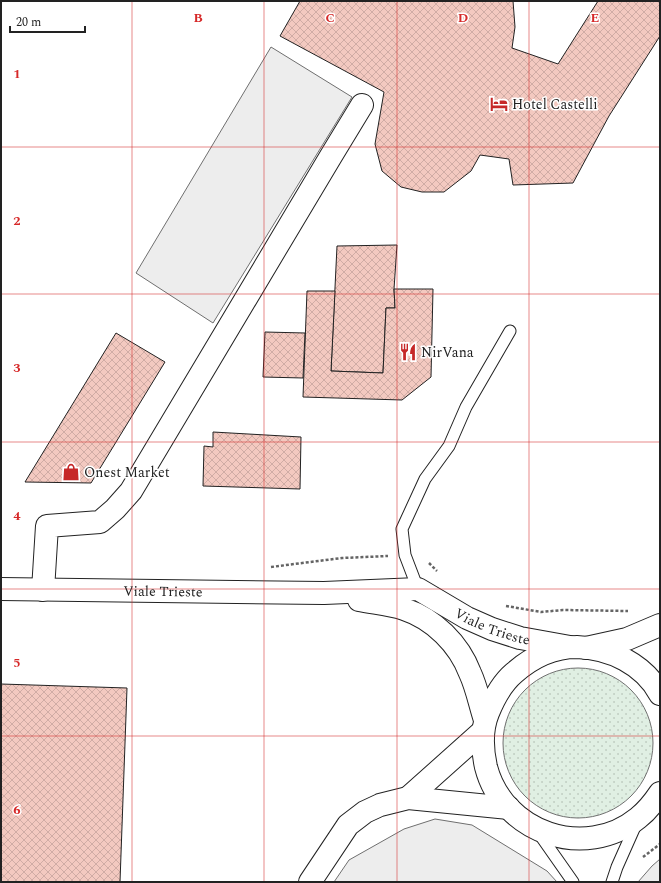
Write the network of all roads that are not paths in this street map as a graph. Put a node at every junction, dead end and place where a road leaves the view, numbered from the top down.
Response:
1 (362, 105) dead end
2 (510, 331) dead end
3 (418, 589) junction
4 (1, 590) edge
5 (42, 590) junction
6 (324, 593) junction
7 (660, 625) edge
8 (578, 647) junction
9 (660, 694) edge
10 (484, 725) junction
11 (660, 793) edge
12 (408, 798) junction
13 (508, 808) junction
14 (650, 816) edge
15 (535, 828) junction
16 (310, 882) edge
17 (573, 882) edge
18 (612, 882) edge

1 - 5 main road
2 - 3 lane
3 - 6 main road, Viale Trieste
3 - 8 main road, Viale Trieste
4 - 5 main road, Viale Trieste
5 - 6 main road, Viale Trieste
6 - 10 main road, Viale Trieste
7 - 8 main road
8 - 9 main road, Viale Trieste
8 - 10 main road, Viale Trieste
10 - 12 main road
10 - 13 main road, Viale Trieste
11 - 14 main road, Viale Trieste
12 - 13 main road
12 - 16 main road
13 - 15 main road, Viale Trieste
14 - 15 main road, Viale Trieste
14 - 18 lane
15 - 17 lane

